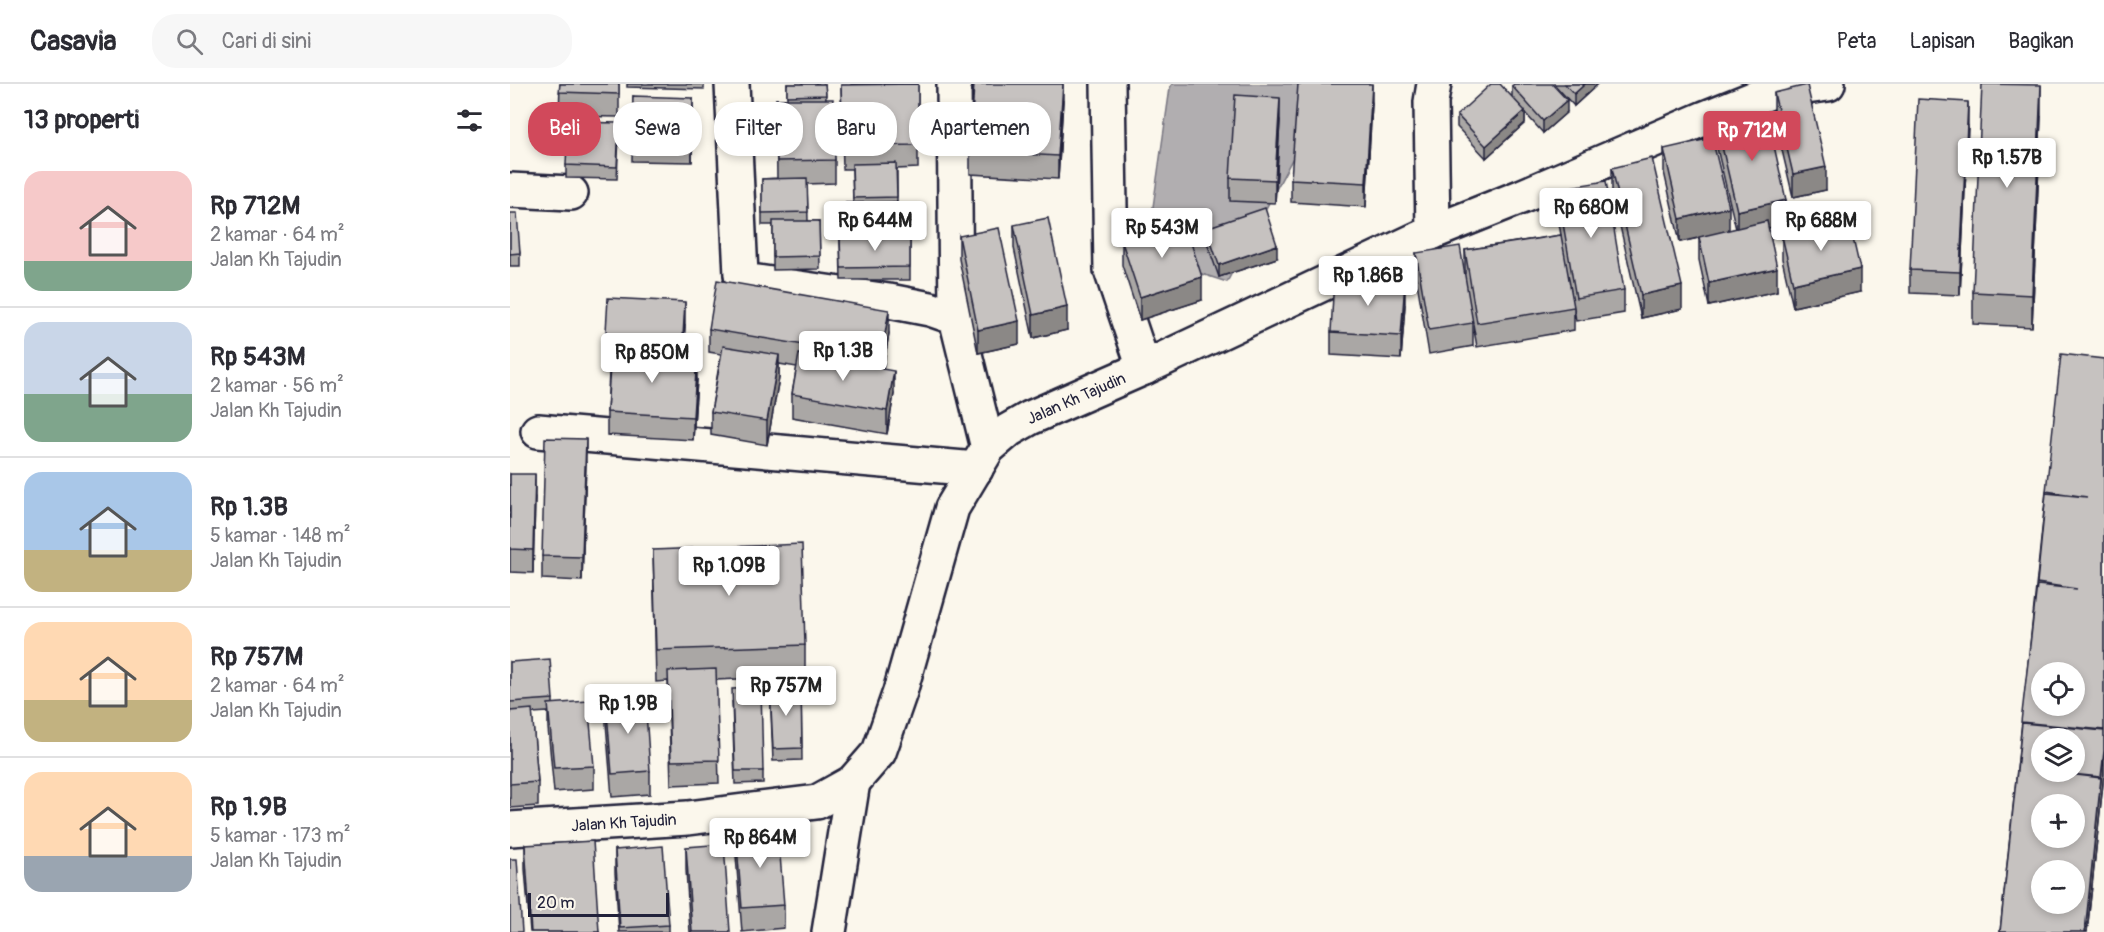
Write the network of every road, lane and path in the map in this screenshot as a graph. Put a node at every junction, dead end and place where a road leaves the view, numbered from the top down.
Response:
1 (732, 84) edge
2 (954, 84) edge
3 (1108, 84) edge
4 (1434, 84) edge
5 (1828, 84) edge
6 (1766, 88) edge
7 (510, 190) edge
8 (571, 192) dead end
9 (1433, 232) junction
10 (956, 318) junction
11 (1144, 368) junction
12 (538, 431) dead end
13 (982, 459) junction
14 (853, 782) junction
15 (510, 829) edge
16 (829, 932) edge

1 - 10 street
2 - 10 street
3 - 11 street
4 - 9 street
5 - 6 street, Jalan Kh Tajudin
6 - 9 street, Jalan Kh Tajudin
7 - 8 street
9 - 11 street, Jalan Kh Tajudin
10 - 13 street
11 - 13 street, Jalan Kh Tajudin
12 - 13 street
13 - 14 street, Jalan Kh Tajudin
14 - 15 street, Jalan Kh Tajudin
14 - 16 street

